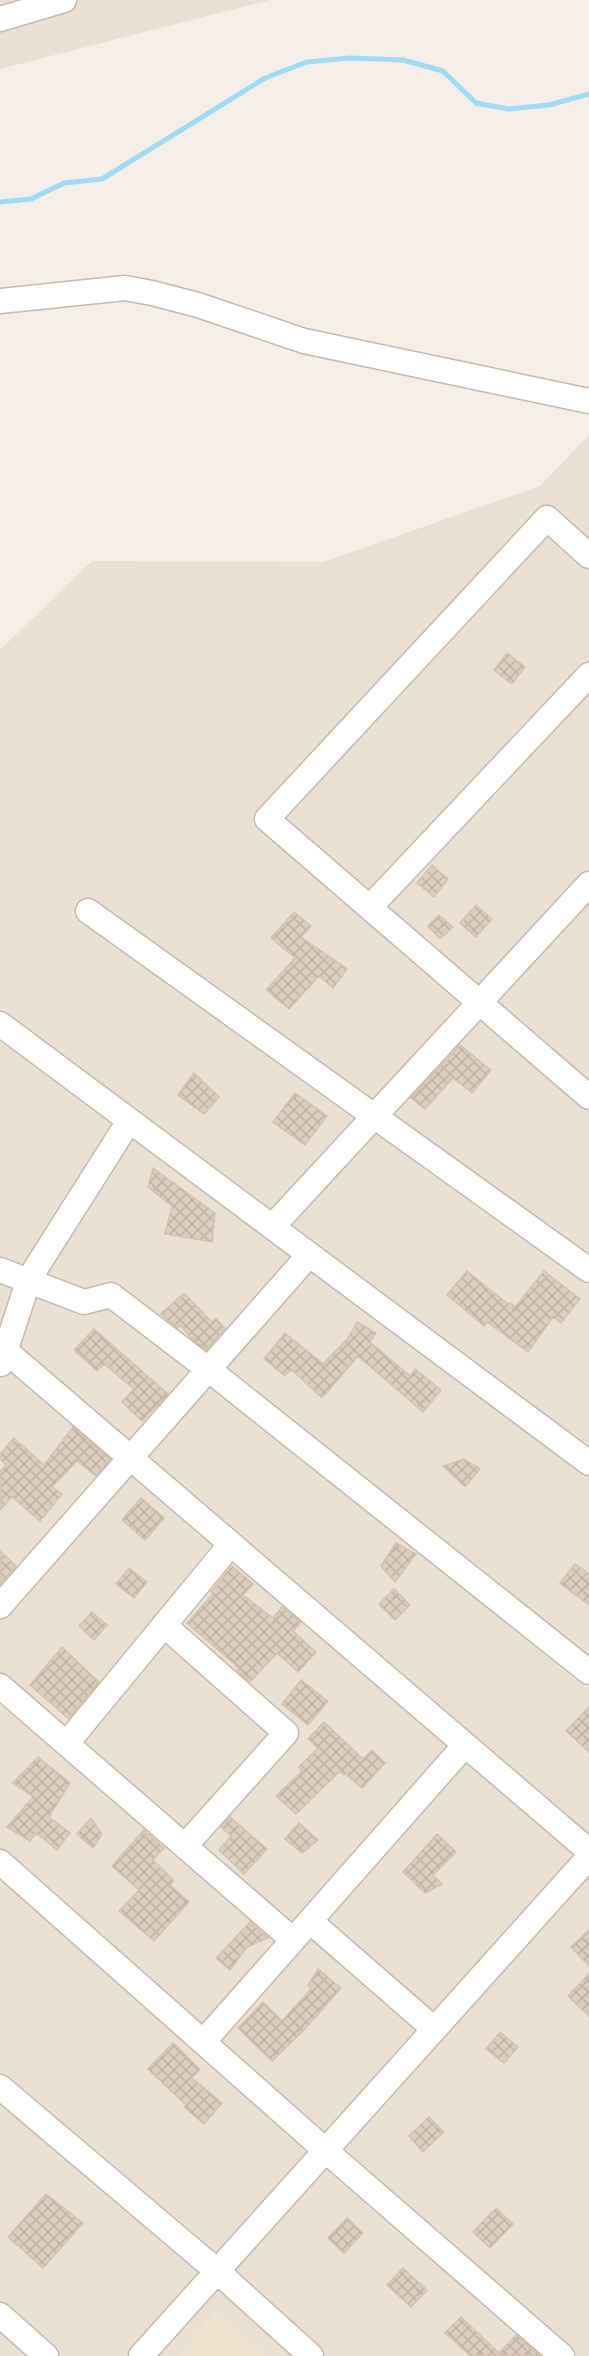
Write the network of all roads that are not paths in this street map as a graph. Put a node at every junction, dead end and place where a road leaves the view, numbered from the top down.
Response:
1 (64, 0) edge
2 (0, 18) edge
3 (0, 301) edge
4 (589, 401) edge
5 (589, 556) edge
6 (589, 675) edge
7 (589, 884) edge
8 (370, 907) junction
9 (88, 911) dead end
10 (480, 1003) junction
11 (0, 1024) edge
12 (589, 1097) edge
13 (375, 1117) junction
14 (129, 1120) junction
15 (272, 1227) junction
16 (309, 1255) junction
17 (0, 1270) edge
18 (589, 1270) edge
19 (29, 1280) junction
20 (3, 1359) edge
21 (208, 1369) junction
22 (130, 1457) junction
23 (589, 1464) edge
24 (231, 1544) junction
25 (0, 1606) edge
26 (164, 1625) junction
27 (589, 1672) edge
28 (0, 1686) edge
29 (67, 1743) junction
30 (465, 1745) junction
31 (185, 1846) junction
32 (589, 1851) edge
33 (589, 1857) edge
34 (0, 1862) edge
35 (310, 1921) junction
36 (293, 1940) junction
37 (434, 2029) junction
38 (204, 2041) junction
39 (0, 2087) edge
40 (326, 2150) junction
41 (217, 2271) junction
42 (0, 2315) edge
43 (46, 2356) edge
44 (141, 2356) edge
45 (311, 2356) edge
46 (562, 2356) edge

1 - 2 street
3 - 4 street
5 - 8 street
6 - 8 street
7 - 10 street
8 - 10 street
9 - 13 street
10 - 12 street
10 - 13 street
11 - 14 street
13 - 15 street
13 - 18 street
14 - 15 street
14 - 19 street
15 - 16 street
16 - 21 street
16 - 23 street
17 - 19 street
19 - 20 street
19 - 21 street
20 - 22 street
21 - 22 street
21 - 27 street
22 - 24 street
22 - 25 street
24 - 26 street
24 - 30 street
26 - 29 street
26 - 31 street
28 - 29 street
29 - 31 street
30 - 32 street
30 - 35 street
31 - 36 street
33 - 37 street
34 - 38 street
35 - 36 street
35 - 37 street
36 - 38 street
37 - 40 street
38 - 40 street
39 - 41 street
40 - 41 street
40 - 46 street
41 - 44 street
41 - 45 street
42 - 43 street

